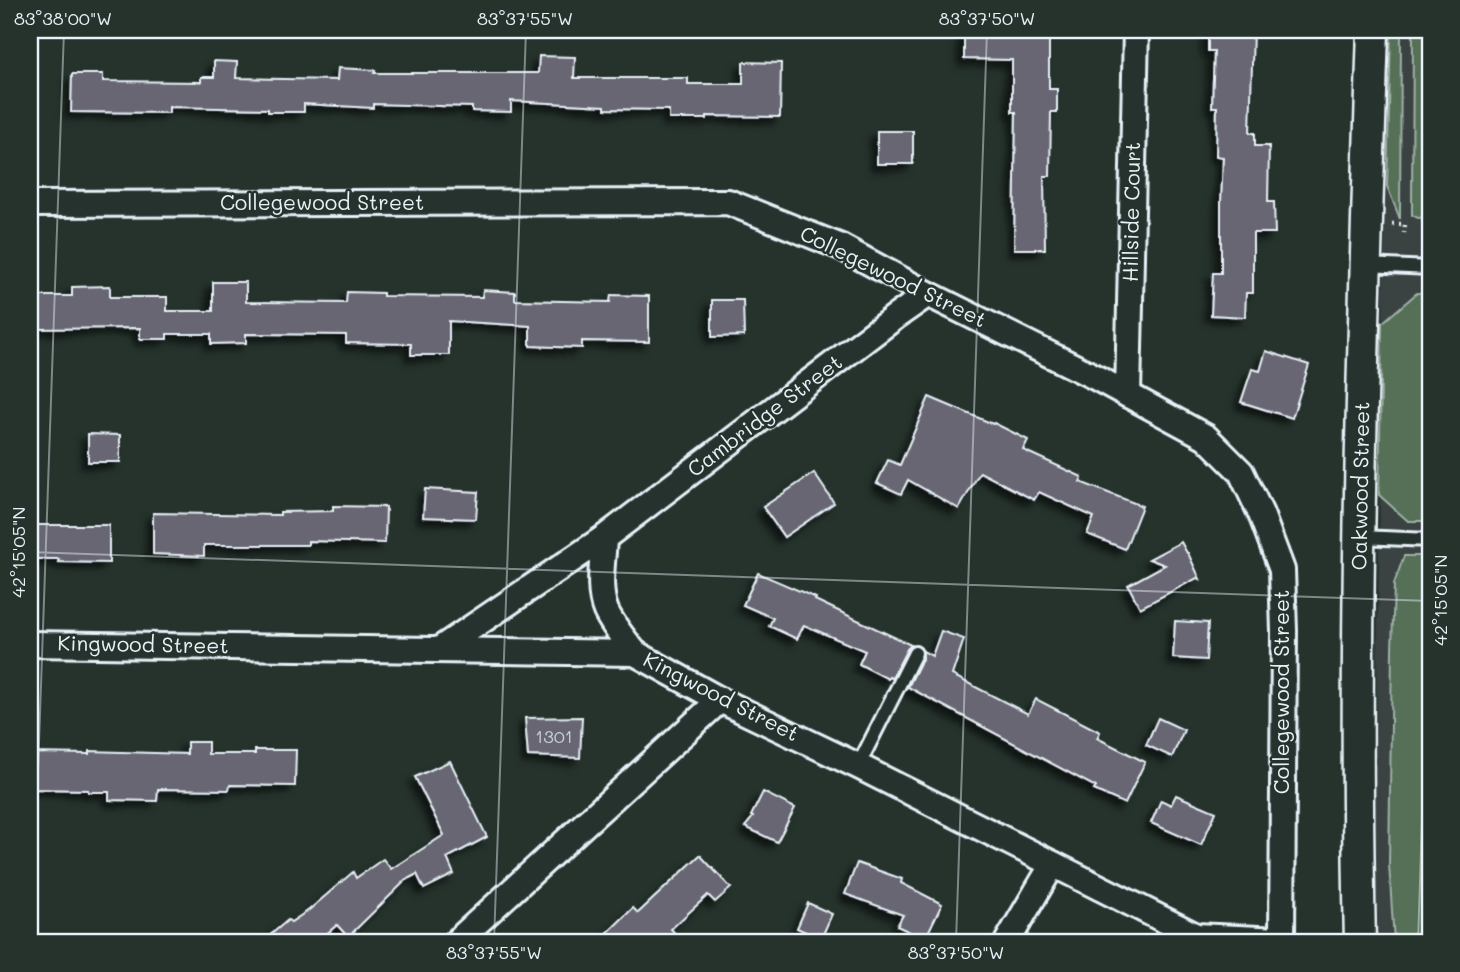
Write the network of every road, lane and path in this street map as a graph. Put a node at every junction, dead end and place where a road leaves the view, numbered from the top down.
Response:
1 (1136, 30) edge
2 (1373, 30) edge
3 (30, 204) edge
4 (1405, 224) dead end
5 (1404, 233) dead end
6 (1366, 265) junction
7 (1430, 268) edge
8 (928, 294) junction
9 (1128, 394) junction
10 (1360, 537) junction
11 (604, 538) junction
12 (1430, 540) edge
13 (30, 644) edge
14 (440, 649) junction
15 (635, 653) junction
16 (915, 653) dead end
17 (720, 700) junction
18 (858, 766) junction
19 (1053, 864) junction
20 (1282, 941) edge
21 (457, 942) edge
22 (1007, 942) edge
23 (1360, 942) edge

1 - 9 street, Hillside Court
2 - 6 street, Oakwood Street
3 - 8 street, Collegewood Street
4 - 5 path
6 - 7 lane
6 - 10 street, Oakwood Street
8 - 9 street, Collegewood Street
8 - 11 street, Cambridge Street
9 - 20 street, Collegewood Street
10 - 12 lane
10 - 23 street, Oakwood Street
11 - 14 street, Cambridge Street
11 - 15 street
13 - 14 street, Kingwood Street
14 - 15 street, Kingwood Street
15 - 17 street, Kingwood Street
16 - 18 lane
17 - 18 street, Kingwood Street
17 - 21 street
18 - 19 street, Kingwood Street
19 - 20 street, Kingwood Street
19 - 22 street

